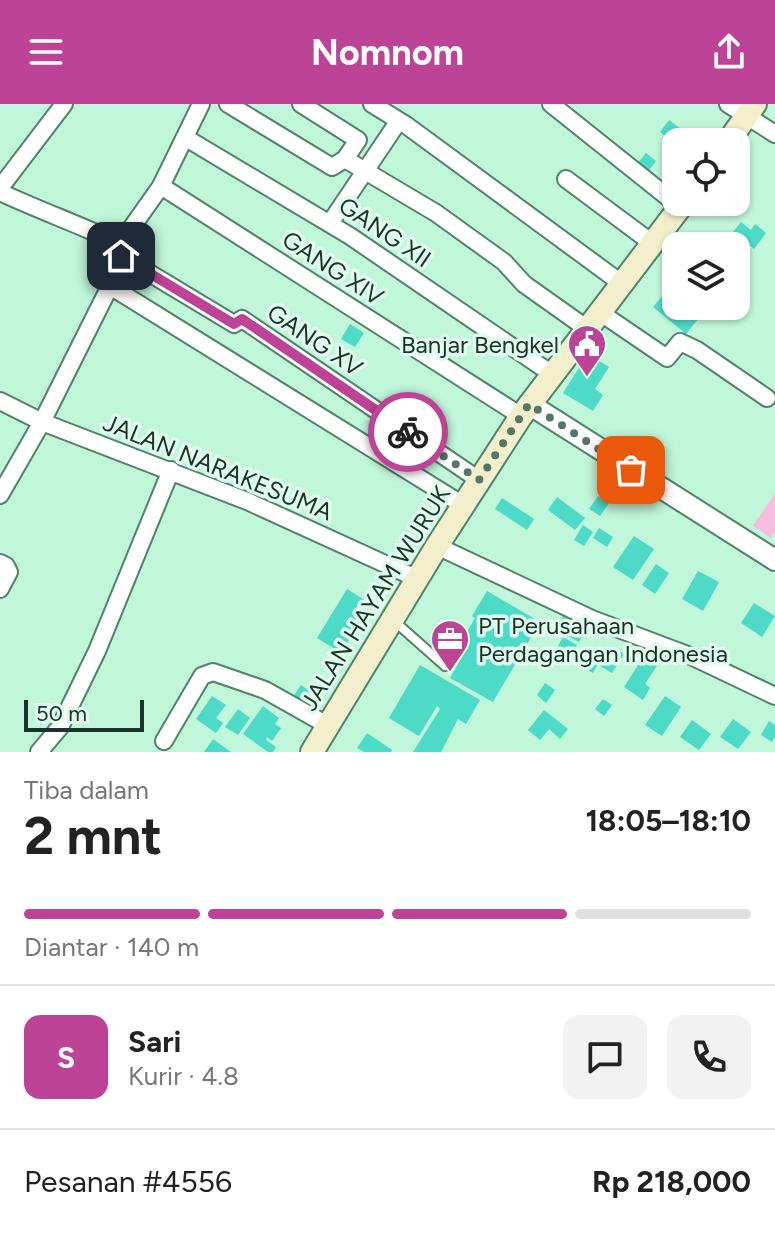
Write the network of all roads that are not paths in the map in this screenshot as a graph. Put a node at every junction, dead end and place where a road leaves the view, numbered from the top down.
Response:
1 (64, 104) edge
2 (201, 104) edge
3 (228, 104) edge
4 (301, 104) edge
5 (372, 104) edge
6 (551, 104) edge
7 (743, 108) edge
8 (396, 125) dead end
9 (734, 128) edge
10 (775, 134) edge
11 (186, 138) junction
12 (345, 159) junction
13 (366, 171) junction
14 (566, 179) dead end
15 (161, 186) junction
16 (662, 189) edge
17 (0, 190) edge
18 (673, 216) edge
19 (330, 223) junction
20 (652, 243) junction
21 (121, 256) dead end
22 (621, 283) junction
23 (592, 320) junction
24 (552, 374) junction
25 (767, 398) dead end
26 (0, 401) edge
27 (525, 410) junction
28 (42, 422) junction
29 (171, 470) junction
30 (479, 480) junction
31 (0, 495) edge
32 (463, 505) junction
33 (437, 546) junction
34 (774, 557) edge
35 (0, 563) edge
36 (418, 579) junction
37 (0, 589) edge
38 (393, 619) junction
39 (445, 666) dead end
40 (775, 696) edge
41 (327, 725) junction
42 (164, 741) dead end
43 (39, 752) edge
44 (312, 752) edge

1 - 17 street
2 - 11 street
3 - 12 street
4 - 12 street
5 - 22 street
6 - 16 street
7 - 9 main road
7 - 10 street
8 - 13 street
11 - 15 street
11 - 19 street, GANG XII
12 - 13 street
13 - 19 street
13 - 23 street
14 - 20 street
15 - 17 street
15 - 27 street, GANG XIV
18 - 20 main road, JALAN HAYAM WURUK
19 - 24 street, GANG XII
20 - 22 main road, JALAN HAYAM WURUK
21 - 30 street, GANG XV
22 - 23 main road, JALAN HAYAM WURUK
23 - 24 main road, JALAN HAYAM WURUK
23 - 25 street
24 - 27 main road, JALAN HAYAM WURUK
26 - 28 street, JALAN NARAKESUMA
27 - 30 main road, JALAN HAYAM WURUK
27 - 34 street
28 - 29 street, JALAN NARAKESUMA
28 - 31 street
28 - 32 street
29 - 36 street, JALAN NARAKESUMA
29 - 43 street
30 - 32 main road, JALAN HAYAM WURUK
32 - 33 main road, JALAN HAYAM WURUK
33 - 36 main road, JALAN HAYAM WURUK
33 - 40 street
35 - 37 street
36 - 38 main road, JALAN HAYAM WURUK
38 - 39 lane
38 - 41 main road, JALAN HAYAM WURUK
41 - 42 street
41 - 44 main road, JALAN HAYAM WURUK

